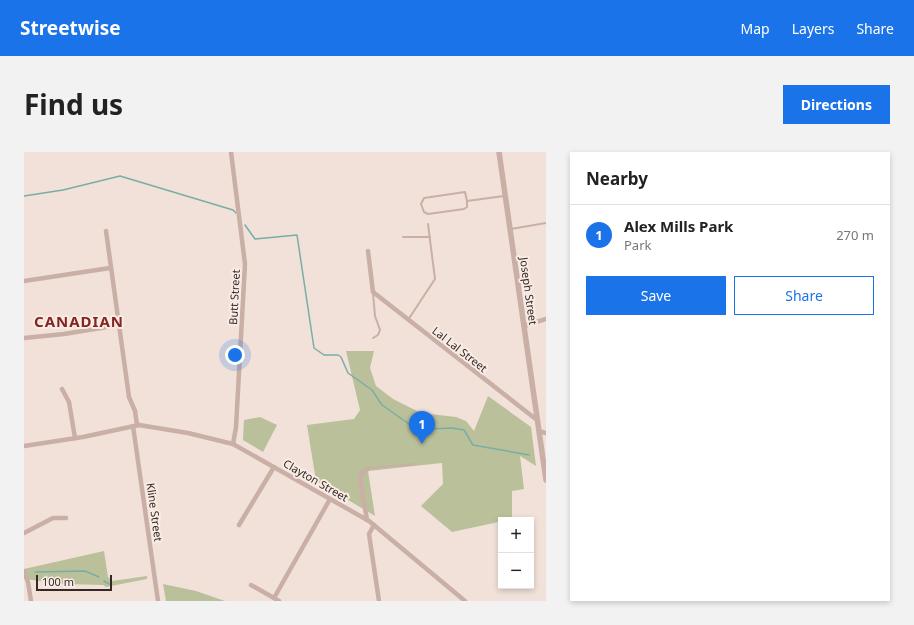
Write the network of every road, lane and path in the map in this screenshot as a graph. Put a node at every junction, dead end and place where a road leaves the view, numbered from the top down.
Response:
1 (230, 152) edge
2 (499, 152) edge
3 (505, 195) junction
4 (467, 201) junction
5 (546, 223) edge
6 (428, 224) dead end
7 (510, 229) junction
8 (106, 231) dead end
9 (403, 237) dead end
10 (430, 238) junction
11 (368, 252) dead end
12 (110, 268) junction
13 (24, 280) edge
14 (373, 292) junction
15 (546, 319) edge
16 (408, 320) junction
17 (119, 325) junction
18 (524, 326) junction
19 (24, 338) edge
20 (373, 338) dead end
21 (62, 389) dead end
22 (537, 420) junction
23 (135, 426) junction
24 (539, 431) junction
25 (546, 433) edge
26 (75, 438) junction
27 (233, 444) junction
28 (24, 446) edge
29 (414, 464) dead end
30 (274, 467) junction
31 (368, 469) joint
32 (546, 480) edge
33 (330, 499) junction
34 (66, 518) dead end
35 (367, 520) junction
36 (239, 525) dead end
37 (374, 525) junction
38 (24, 533) edge
39 (24, 571) edge
40 (251, 586) dead end
41 (276, 600) edge
42 (31, 601) edge
43 (158, 601) edge
44 (379, 601) edge
45 (465, 601) edge

1 - 27 street, Butt Street
2 - 3 street, Joseph Street
3 - 4 lane
3 - 7 street, Joseph Street
4 - 4 lane
5 - 7 lane
6 - 10 lane
7 - 18 street, Joseph Street
8 - 12 street, Kline Street
9 - 10 lane
10 - 16 lane
11 - 14 street
12 - 13 street
12 - 17 street, Kline Street
14 - 16 street, Lal Lal Street
14 - 20 lane
15 - 18 street
16 - 22 street, Lal Lal Street
17 - 19 street
17 - 23 street, Kline Street
18 - 22 street, Joseph Street
21 - 26 street
22 - 24 street, Joseph Street
23 - 26 street
23 - 27 street, Clayton Street
23 - 43 street, Kline Street
24 - 25 street
24 - 32 street, Joseph Street
26 - 28 street
27 - 30 street, Clayton Street
29 - 31 lane
30 - 33 street, Clayton Street
30 - 36 street
31 - 35 street
33 - 35 street, Clayton Street
33 - 41 street
34 - 38 street
35 - 37 street, Clayton Street
37 - 44 street
37 - 45 street, Clayton Street
39 - 42 street
40 - 41 street

